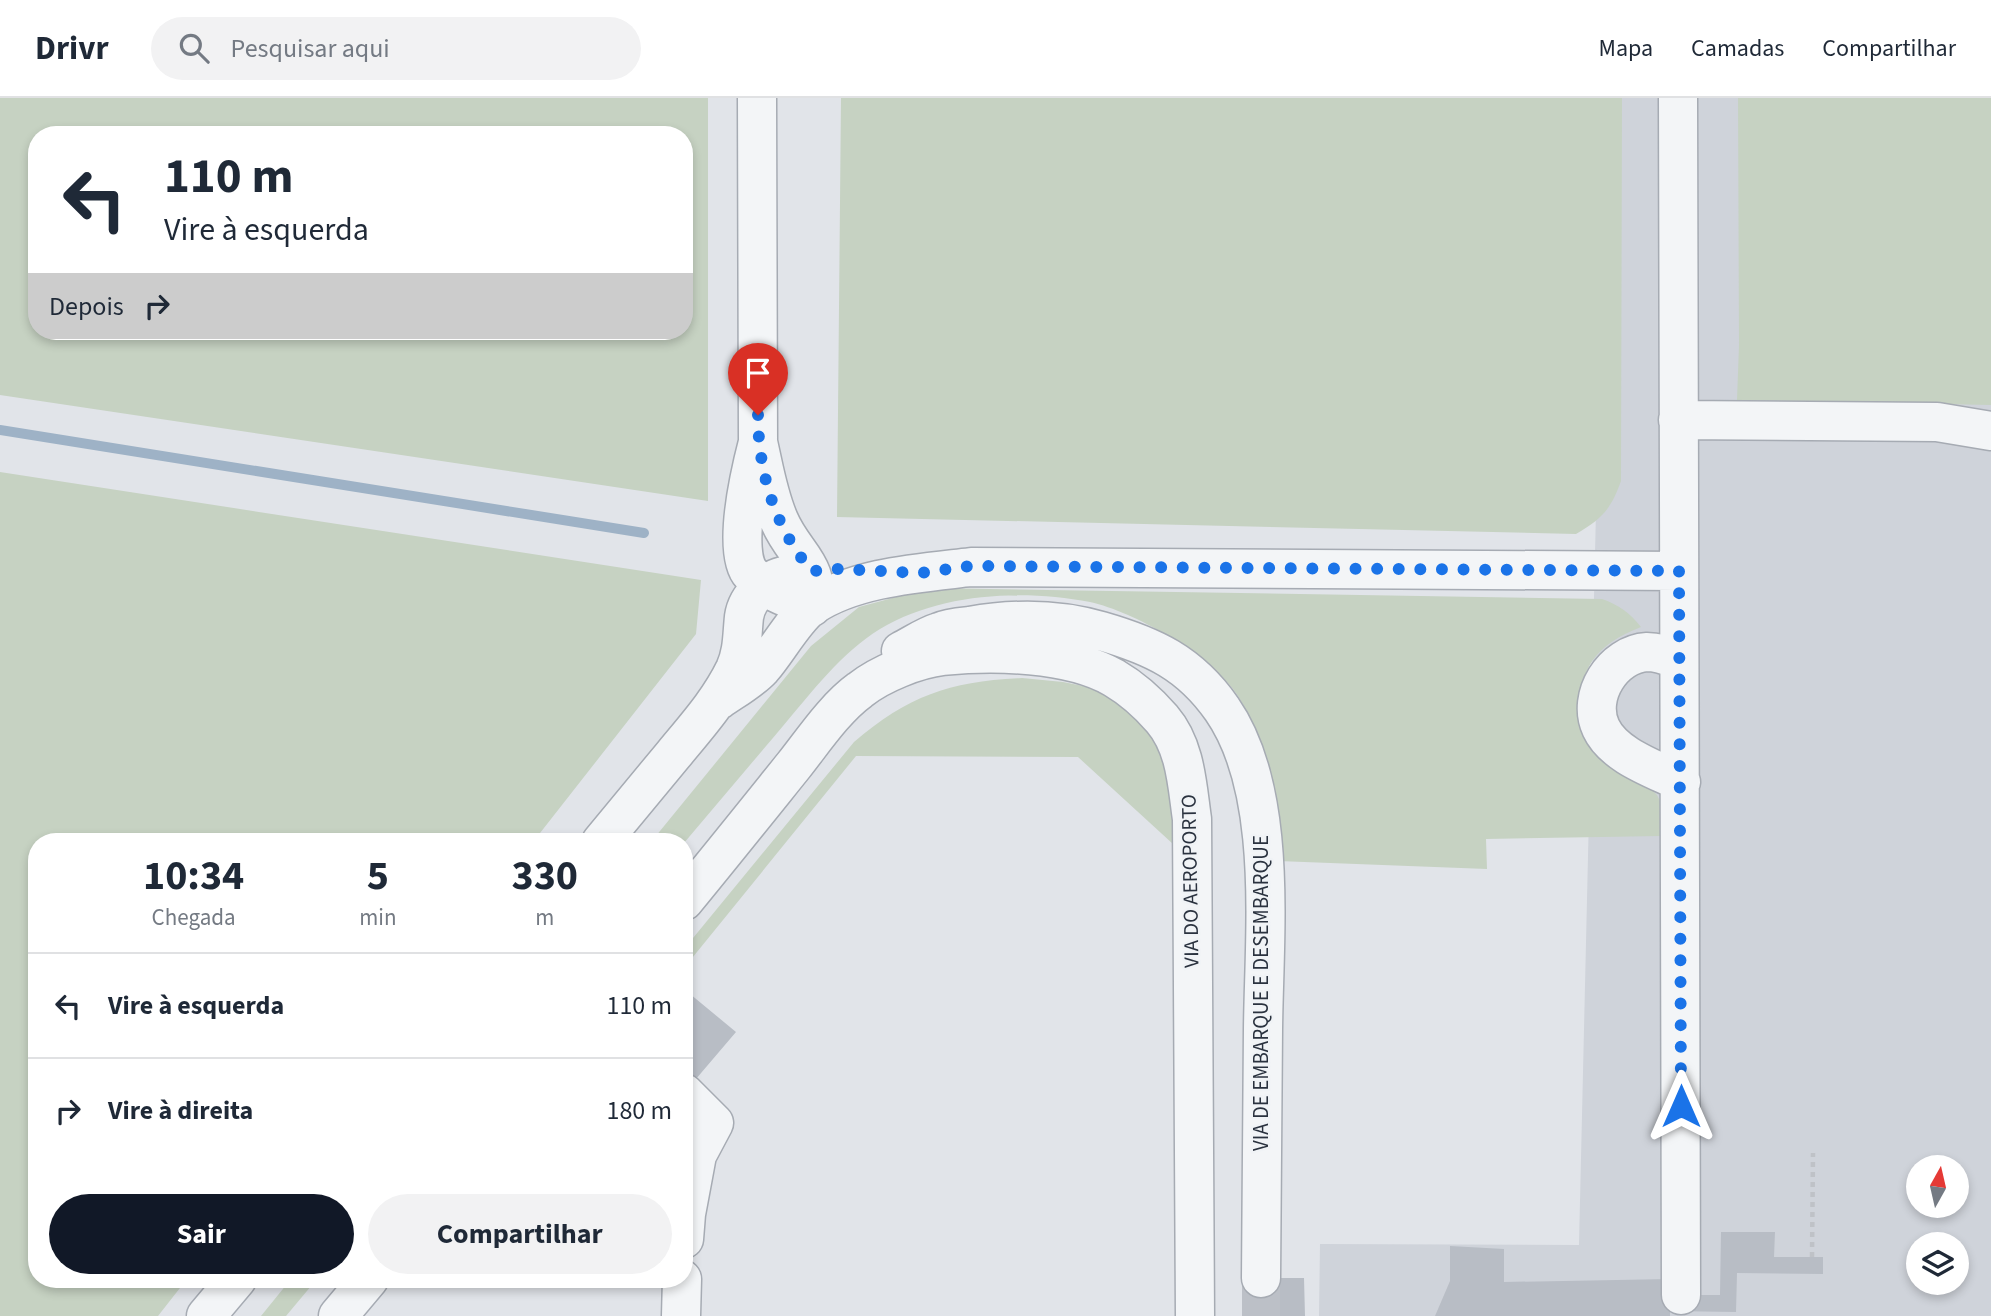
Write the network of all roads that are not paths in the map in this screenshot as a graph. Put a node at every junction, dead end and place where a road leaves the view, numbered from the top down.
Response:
1 (757, 98) edge
2 (1678, 98) edge
3 (1678, 420) junction
4 (1991, 431) edge
5 (758, 442) junction
6 (1679, 571) junction
7 (765, 585) junction
8 (812, 589) junction
9 (1679, 660) junction
10 (859, 690) junction
11 (719, 700) junction
12 (1681, 782) junction
13 (608, 833) edge
14 (693, 890) edge
15 (693, 1102) edge
16 (693, 1176) edge
17 (1261, 1278) tunnel mouth
18 (229, 1288) edge
19 (361, 1288) edge
20 (682, 1288) edge
21 (1681, 1307) edge
22 (206, 1316) edge
23 (338, 1316) edge
24 (681, 1316) edge
25 (1195, 1316) edge

1 - 5 street
2 - 3 street
3 - 4 street
3 - 6 street
5 - 7 street
5 - 8 street
6 - 8 street
6 - 9 street
7 - 8 street
7 - 11 street
8 - 11 street
9 - 12 street
9 - 12 street
10 - 14 street, VIA DO AEROPORTO
10 - 17 street, VIA DE EMBARQUE E DESEMBARQUE
10 - 25 street, VIA DO AEROPORTO
11 - 13 street
12 - 21 street
15 - 16 street
18 - 22 street
19 - 23 street
20 - 24 street

